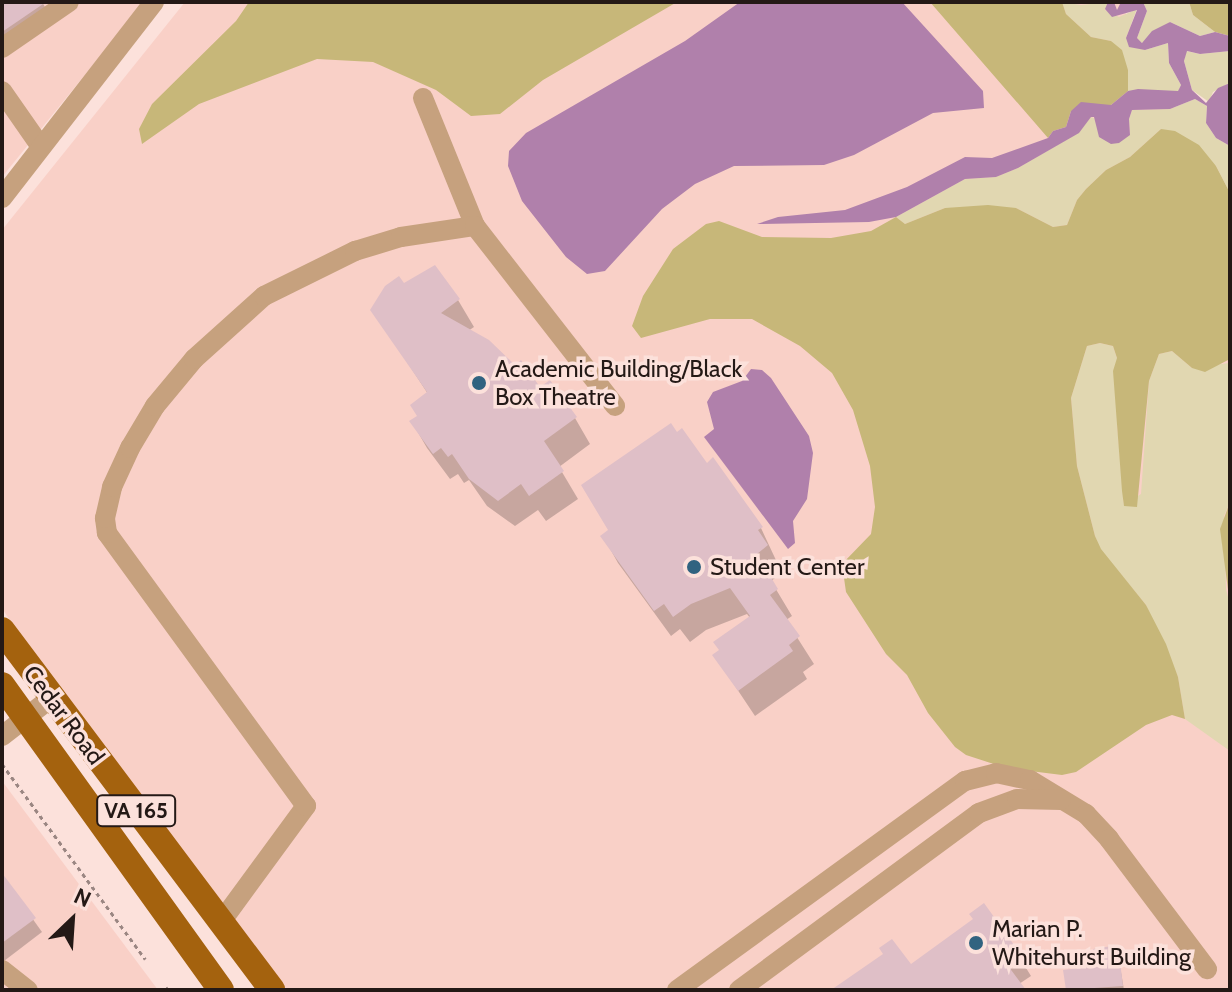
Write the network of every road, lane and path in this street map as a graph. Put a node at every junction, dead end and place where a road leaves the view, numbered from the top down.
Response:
1 (69, 2) edge
2 (154, 2) edge
3 (2, 48) edge
4 (2, 91) edge
5 (423, 98) dead end
6 (41, 147) junction
7 (2, 198) edge
8 (475, 226) junction
9 (615, 406) dead end
10 (2, 630) edge
11 (2, 685) edge
12 (51, 698) junction
13 (25, 718) junction
14 (2, 736) edge
15 (2, 764) edge
16 (1065, 801) junction
17 (919, 814) junction
18 (940, 841) junction
19 (221, 922) junction
20 (145, 959) dead end
21 (1207, 969) dead end
22 (2, 970) edge
23 (28, 990) edge
24 (221, 990) edge
25 (272, 990) edge
26 (677, 990) edge
27 (739, 990) edge

1 - 3 street
2 - 6 street
4 - 6 street
5 - 8 street
6 - 7 street
8 - 9 street
8 - 19 street
10 - 12 main road, Cedar Road / VA 165
11 - 13 main road, Cedar Road / VA 165
12 - 13 street
12 - 19 main road, Cedar Road / VA 165
13 - 14 street
13 - 24 main road, Cedar Road / VA 165
15 - 20 path
16 - 17 street
16 - 18 street
16 - 21 street
17 - 18 street
17 - 26 street
18 - 27 street
19 - 25 main road, Cedar Road / VA 165
22 - 23 street

